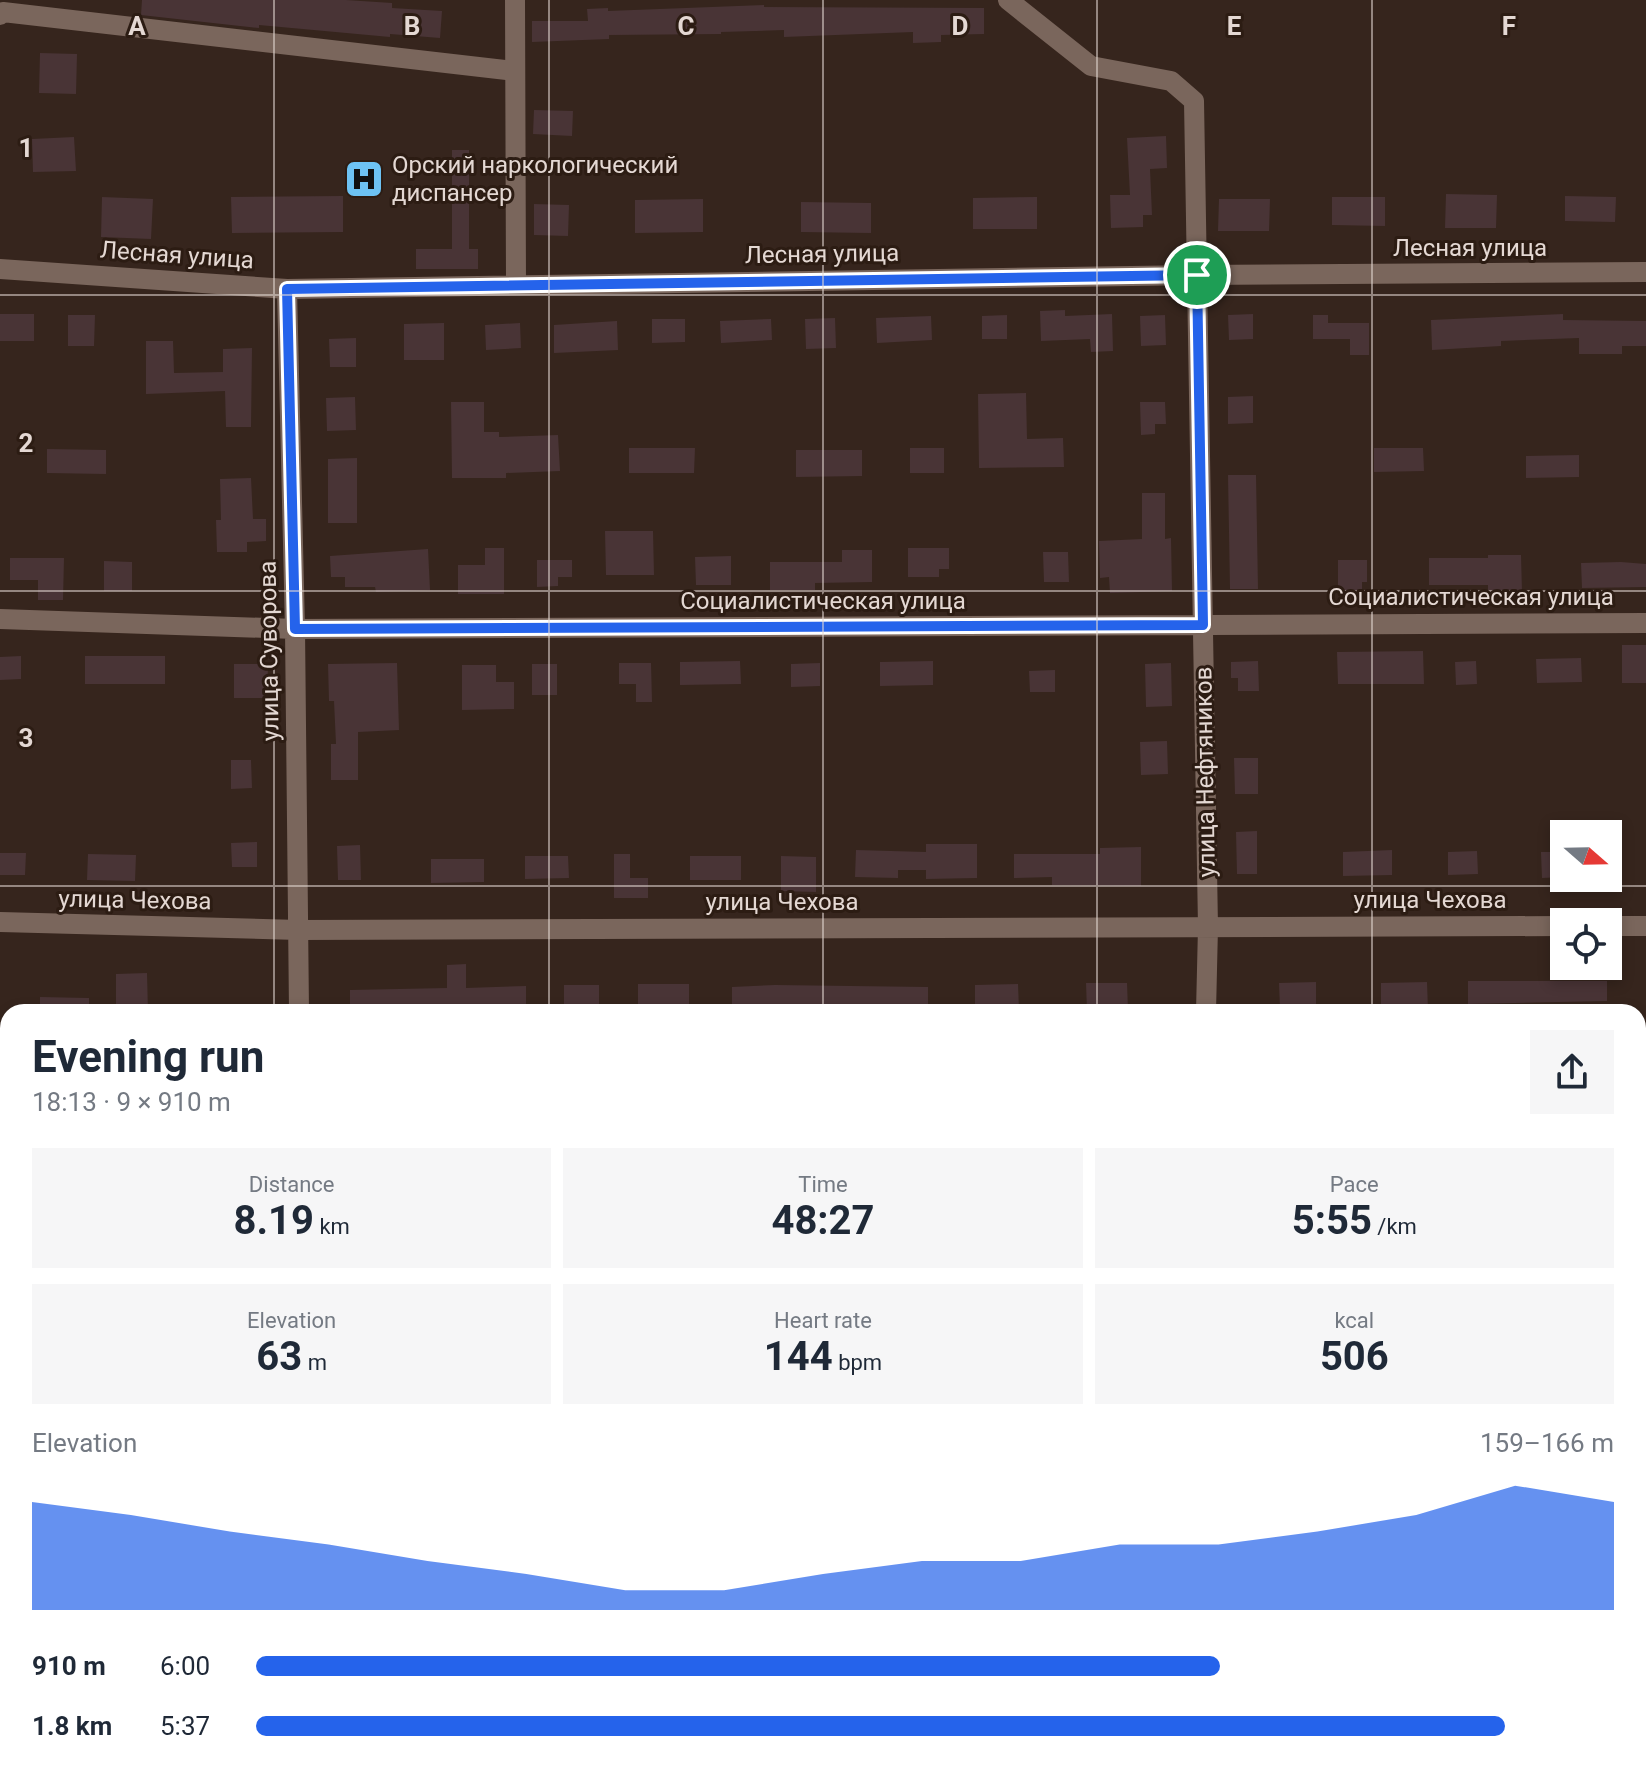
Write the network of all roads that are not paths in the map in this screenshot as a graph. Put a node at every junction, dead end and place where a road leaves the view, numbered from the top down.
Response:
1 (515, 0) edge
2 (1008, 0) edge
3 (0, 15) edge
4 (514, 71) junction
5 (0, 269) edge
6 (1646, 272) edge
7 (1197, 275) junction
8 (516, 284) junction
9 (287, 289) junction
10 (0, 619) edge
11 (1646, 623) edge
12 (1203, 625) junction
13 (295, 629) junction
14 (0, 922) edge
15 (1550, 926) edge
16 (1622, 926) edge
17 (1646, 926) edge
18 (1208, 927) junction
19 (299, 930) junction
20 (299, 1004) edge
21 (1206, 1004) edge

1 - 4 street
2 - 7 street, улица Нефтяников
3 - 4 street
4 - 8 street
5 - 9 street, Лесная улица
6 - 7 street, Лесная улица
7 - 8 street, Лесная улица
7 - 12 street, улица Нефтяников
8 - 9 street, Лесная улица
9 - 13 street, улица Суворова
10 - 13 street, Социалистическая улица
11 - 12 street, Социалистическая улица
12 - 13 street, Социалистическая улица
12 - 18 street, улица Нефтяников
13 - 19 street, улица Суворова
14 - 19 street, улица Чехова
15 - 18 street, улица Чехова
16 - 17 street
18 - 19 street, улица Чехова
18 - 21 street, улица Нефтяников
19 - 20 street, улица Суворова

